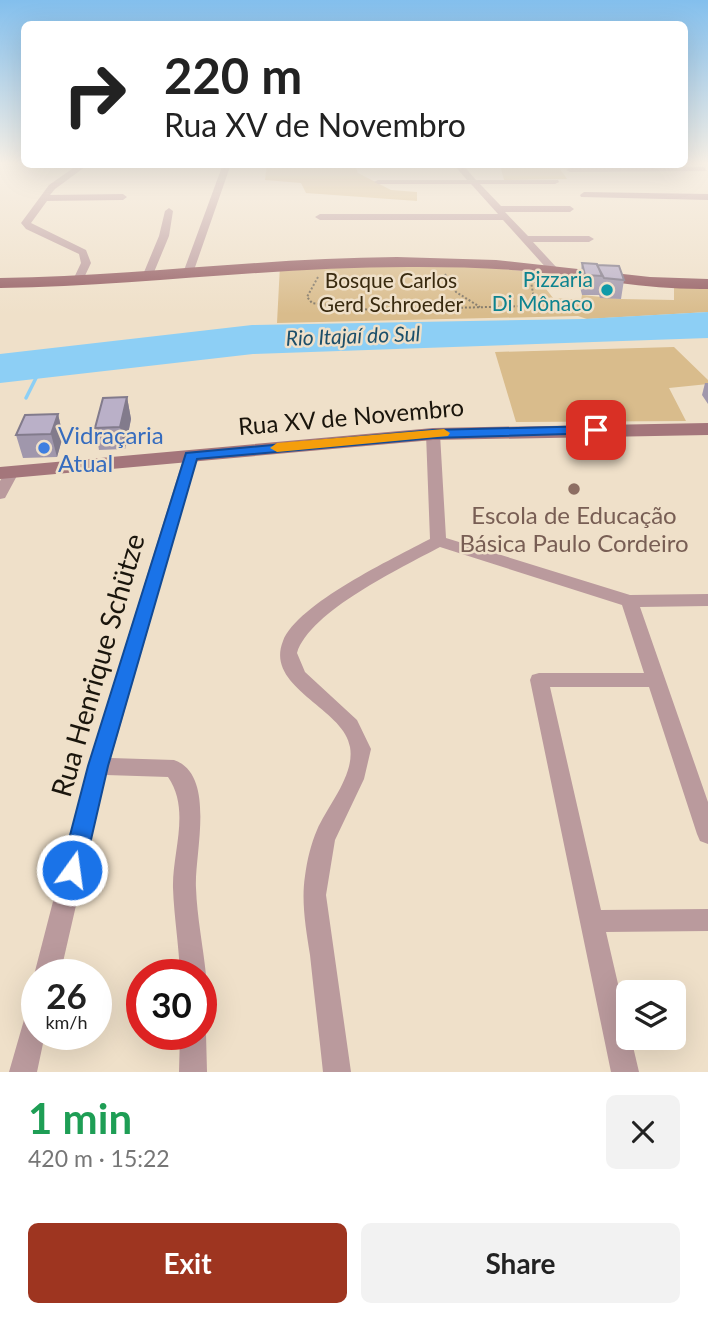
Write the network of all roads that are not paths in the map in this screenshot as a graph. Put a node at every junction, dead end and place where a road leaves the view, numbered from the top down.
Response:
1 (33, 214) edge
2 (168, 214) edge
3 (209, 214) edge
4 (503, 214) edge
5 (320, 217) dead end
6 (506, 217) junction
7 (526, 239) junction
8 (589, 239) dead end
9 (188, 273) junction
10 (547, 276) junction
11 (147, 277) junction
12 (0, 282) edge
13 (77, 282) junction
14 (708, 284) edge
15 (708, 429) edge
16 (433, 434) junction
17 (191, 456) junction
18 (6, 472) edge
19 (0, 495) edge
20 (438, 541) junction
21 (708, 600) edge
22 (629, 601) junction
23 (656, 680) junction
24 (98, 766) junction
25 (708, 834) edge
26 (708, 920) edge
27 (592, 921) junction
28 (51, 959) edge
29 (191, 959) edge
30 (28, 1050) edge
31 (193, 1050) edge
32 (23, 1072) edge
33 (193, 1072) edge
34 (337, 1072) edge
35 (625, 1072) edge

1 - 13 street
2 - 11 street
3 - 9 street
4 - 6 street
5 - 6 street
6 - 7 street
7 - 8 street
7 - 10 street
9 - 10 main road
9 - 11 main road
10 - 14 main road
11 - 13 main road
12 - 13 main road
15 - 16 main road, Rua XV de Novembro
16 - 17 main road, Rua XV de Novembro
16 - 20 street
17 - 18 main road, Rua XV de Novembro
17 - 24 street, Rua Henrique Schütze
18 - 19 street
20 - 22 street
20 - 34 street
21 - 22 street
22 - 23 street
23 - 25 street
23 - 27 street
24 - 28 street, Rua Henrique Schütze
24 - 29 street
26 - 27 street
27 - 35 street
30 - 32 street
31 - 33 street

